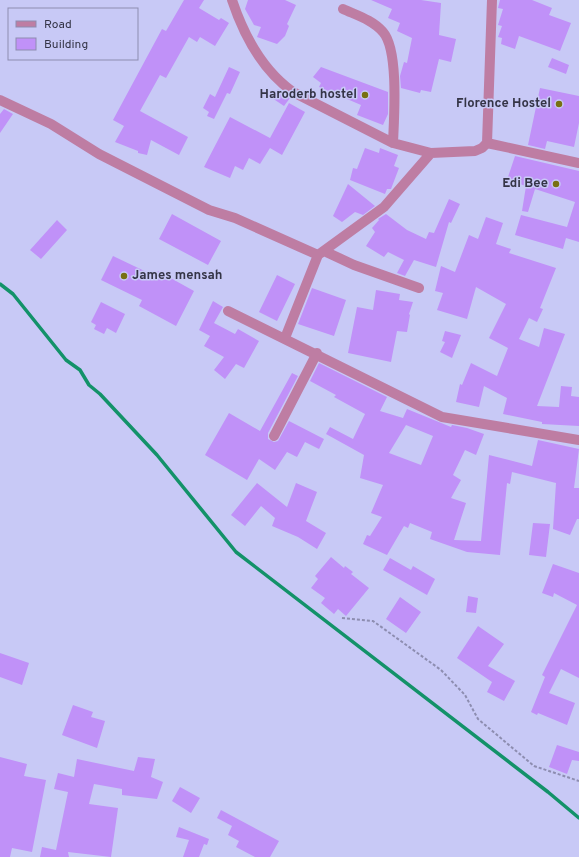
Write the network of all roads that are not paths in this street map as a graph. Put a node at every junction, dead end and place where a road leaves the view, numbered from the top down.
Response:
1 (232, 0) edge
2 (492, 0) edge
3 (343, 9) dead end
4 (0, 100) edge
5 (393, 143) junction
6 (487, 143) junction
7 (431, 153) junction
8 (579, 163) edge
9 (321, 253) junction
10 (419, 288) dead end
11 (228, 311) dead end
12 (285, 338) junction
13 (317, 353) junction
14 (274, 436) dead end
15 (579, 440) edge

1 - 5 street
2 - 6 street
3 - 5 street
4 - 9 street
5 - 7 street
6 - 7 street
6 - 8 street
7 - 9 street
9 - 10 street
9 - 12 street
11 - 12 street
12 - 13 street
13 - 14 street
13 - 15 street

